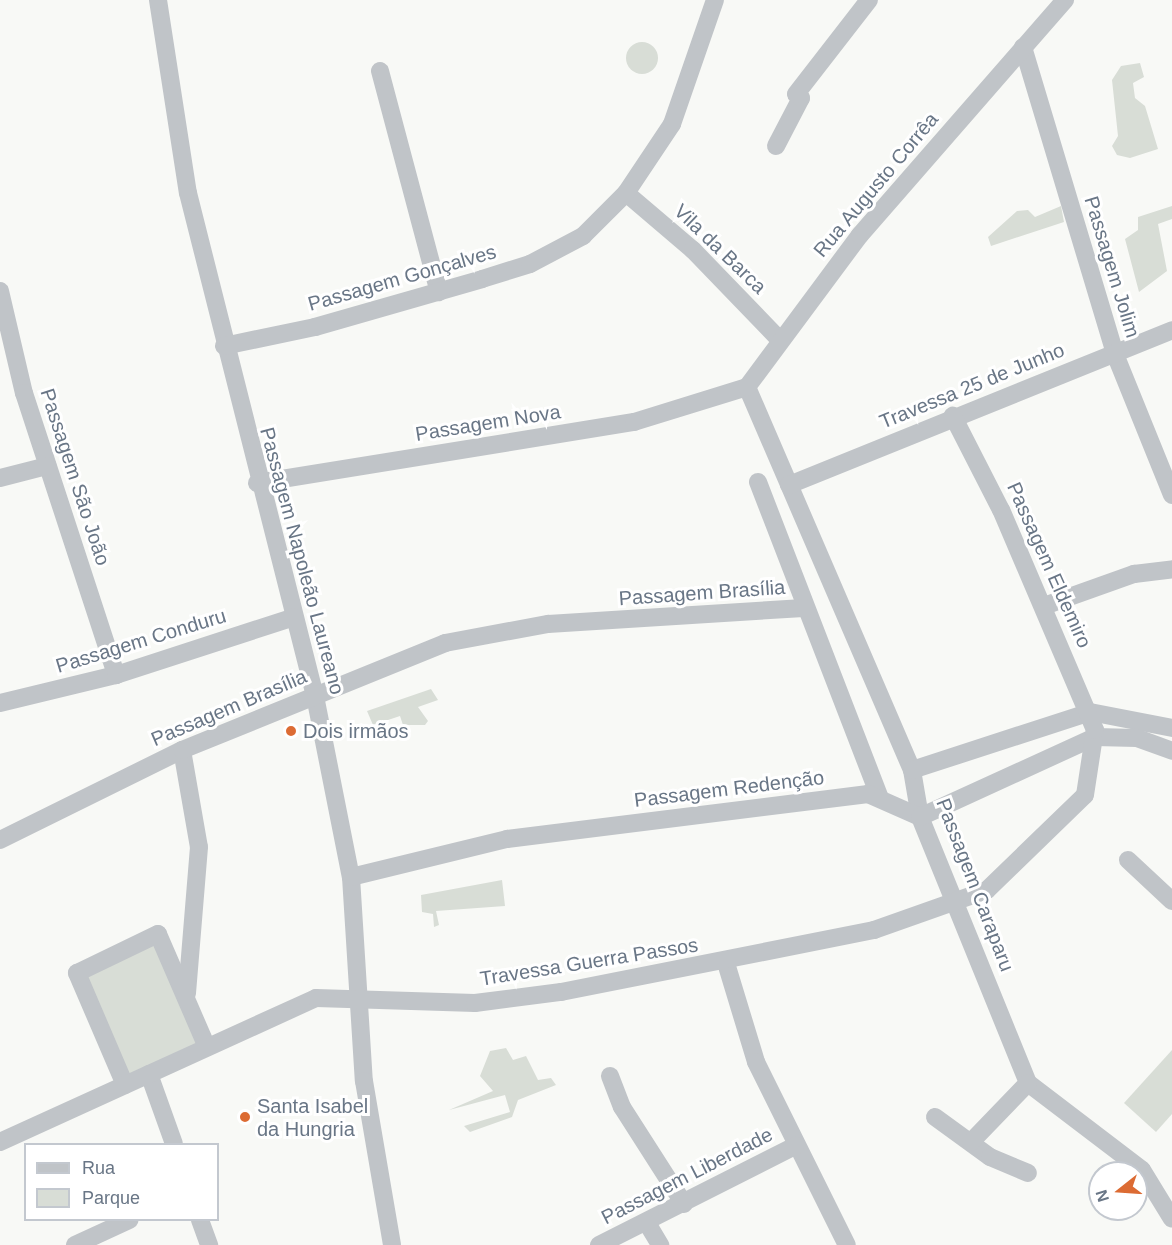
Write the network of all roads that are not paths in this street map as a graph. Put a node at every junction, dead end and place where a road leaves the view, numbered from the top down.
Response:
1 (158, 0) edge
2 (869, 0) edge
3 (1065, 0) edge
4 (712, 1) edge
5 (1023, 48) junction
6 (380, 71) dead end
7 (776, 146) dead end
8 (626, 194) junction
9 (0, 291) edge
10 (439, 292) junction
11 (1172, 330) edge
12 (780, 340) junction
13 (224, 346) junction
14 (1115, 354) junction
15 (747, 387) junction
16 (953, 416) junction
17 (1167, 465) edge
18 (47, 466) junction
19 (0, 478) edge
20 (758, 482) dead end
21 (257, 483) junction
22 (789, 485) junction
23 (1172, 495) edge
24 (1172, 569) edge
25 (1044, 606) junction
26 (804, 608) junction
27 (294, 617) junction
28 (116, 675) junction
29 (315, 696) junction
30 (0, 703) edge
31 (1094, 725) junction
32 (1172, 728) edge
33 (182, 750) junction
34 (1172, 751) edge
35 (912, 771) junction
36 (879, 795) junction
37 (920, 817) junction
38 (0, 840) edge
39 (1128, 860) dead end
40 (351, 877) junction
41 (1172, 901) edge
42 (956, 904) junction
43 (726, 963) junction
44 (187, 996) junction
45 (360, 999) junction
46 (207, 1047) junction
47 (149, 1074) junction
48 (610, 1076) dead end
49 (1028, 1083) junction
50 (125, 1085) junction
51 (935, 1118) dead end
52 (0, 1142) edge
53 (971, 1142) junction
54 (174, 1143) edge
55 (795, 1146) junction
56 (1028, 1173) dead end
57 (684, 1204) junction
58 (1172, 1218) edge
59 (127, 1221) edge
60 (200, 1221) edge
61 (647, 1223) junction
62 (75, 1245) edge
63 (208, 1245) edge
64 (392, 1245) edge
65 (599, 1245) edge
66 (660, 1245) edge
67 (847, 1245) edge

1 - 13 street, Passagem Napoleão Laureano
2 - 7 street
3 - 5 street, Rua Augusto Corrêa
4 - 8 street, Passagem Gonçalves
5 - 12 street, Rua Augusto Corrêa
5 - 14 street, Passagem Jolim
6 - 10 street
8 - 10 street, Passagem Gonçalves
8 - 12 street, Vila da Barca
9 - 18 street, Passagem São João
10 - 13 street, Passagem Gonçalves
11 - 14 street, Travessa 25 de Junho
12 - 15 street, Rua Augusto Corrêa
13 - 21 street, Passagem Napoleão Laureano
14 - 16 street, Travessa 25 de Junho
14 - 17 street, Passagem Jolim
15 - 21 street, Passagem Nova
15 - 22 street, Passagem Caraparu
16 - 22 street, Travessa 25 de Junho
16 - 25 street, Passagem Eldemiro
17 - 23 street, Passagem Jolim
18 - 19 street
18 - 28 street, Passagem São João
20 - 26 street
21 - 27 street, Passagem Napoleão Laureano
22 - 35 street, Passagem Caraparu
24 - 25 street
25 - 31 street, Passagem Eldemiro
26 - 29 street, Passagem Brasília
26 - 36 street
27 - 28 street, Passagem Conduru
27 - 29 street, Passagem Napoleão Laureano
28 - 30 street, Passagem Conduru
29 - 33 street, Passagem Brasília
29 - 40 street, Passagem Napoleão Laureano
31 - 32 street
31 - 34 street
31 - 35 street
31 - 37 street
31 - 42 street, Travessa Guerra Passos
33 - 38 street, Passagem Brasília
33 - 44 street
35 - 37 street, Passagem Caraparu
36 - 37 street
36 - 40 street, Passagem Redenção
37 - 42 street, Passagem Caraparu
39 - 41 street
40 - 45 street, Passagem Napoleão Laureano
42 - 43 street, Travessa Guerra Passos
42 - 49 street, Passagem Caraparu
43 - 45 street, Travessa Guerra Passos
43 - 55 street
44 - 46 street
44 - 50 street
45 - 46 street, Travessa Guerra Passos
45 - 64 street, Passagem Napoleão Laureano
46 - 47 street, Travessa Guerra Passos
47 - 50 street, Travessa Guerra Passos
47 - 54 street
48 - 57 street
49 - 53 street
49 - 58 street
50 - 52 street, Travessa Guerra Passos
51 - 53 street
53 - 56 street
55 - 57 street, Passagem Liberdade
55 - 67 street
57 - 61 street, Passagem Liberdade
59 - 62 street
60 - 63 street
61 - 65 street, Passagem Liberdade
61 - 66 street

